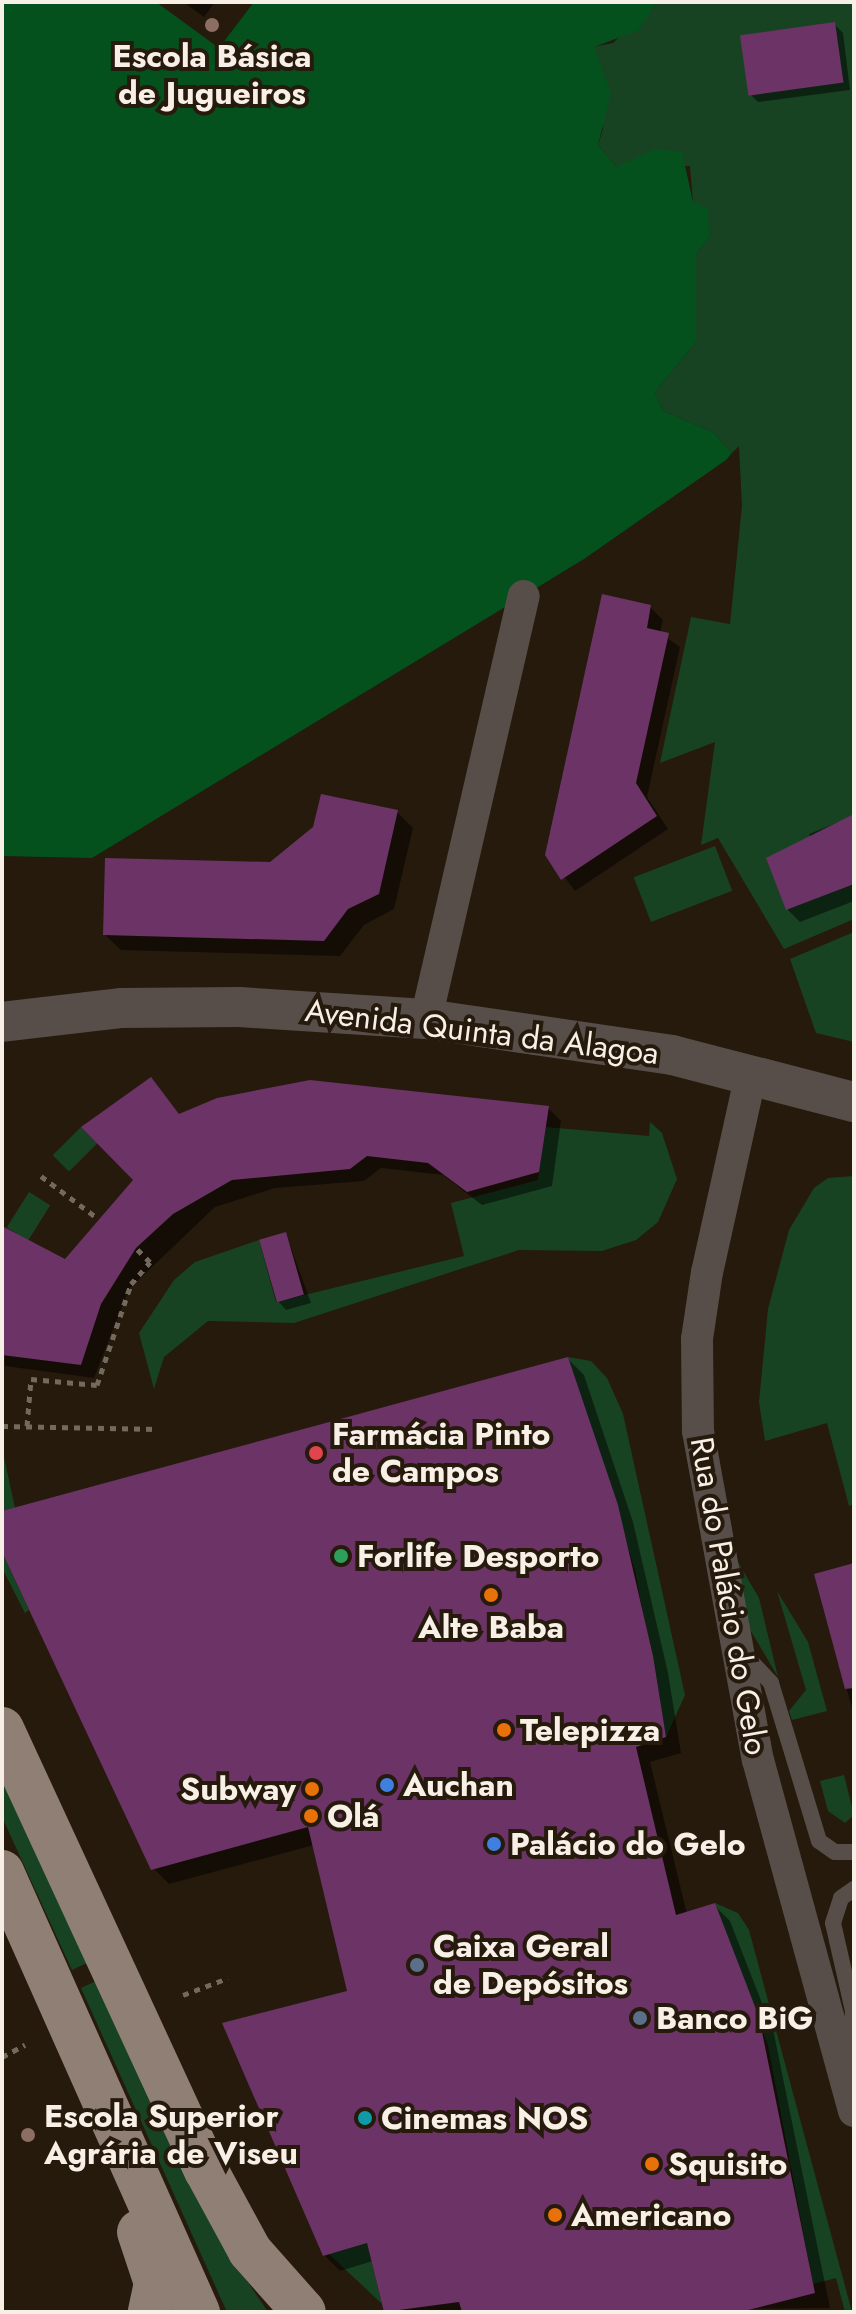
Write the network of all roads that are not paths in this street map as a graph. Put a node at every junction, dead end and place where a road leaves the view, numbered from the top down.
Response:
1 (524, 596) dead end
2 (426, 1019) junction
3 (4, 1022) edge
4 (751, 1074) junction
5 (854, 1102) edge
6 (733, 1642) junction
7 (2, 1729) edge
8 (854, 1852) edge
9 (2, 1872) edge
10 (854, 1889) edge
11 (94, 2072) junction
12 (850, 2096) edge
13 (150, 2312) edge
14 (198, 2312) edge
15 (304, 2312) edge

1 - 2 street
2 - 3 street, Avenida Quinta da Alagoa
2 - 4 street, Avenida Quinta da Alagoa
4 - 5 street, Avenida Quinta da Alagoa
4 - 6 street, Rua do Palácio do Gelo
6 - 8 lane
6 - 12 street, Rua do Palácio do Gelo
7 - 15 main road
9 - 11 main road
10 - 12 lane
11 - 13 main road
11 - 14 main road

